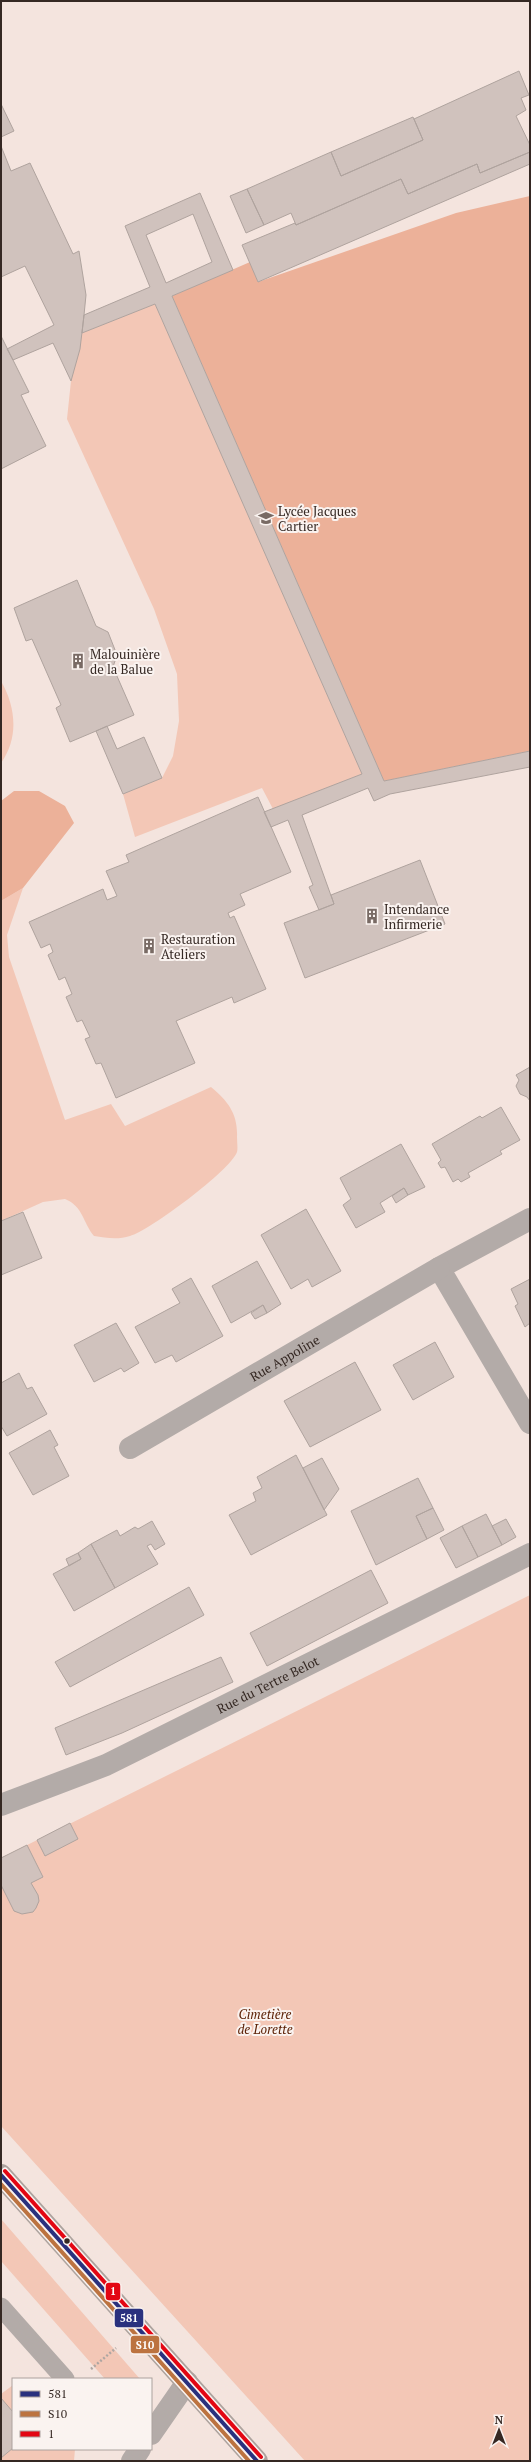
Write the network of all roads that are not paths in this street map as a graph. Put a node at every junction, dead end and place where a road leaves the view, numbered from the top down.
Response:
1 (530, 1219) edge
2 (439, 1268) junction
3 (530, 1423) edge
4 (130, 1448) dead end
5 (530, 1554) edge
6 (1, 1806) edge
7 (1, 2175) edge
8 (1, 2307) edge
9 (64, 2378) edge
10 (187, 2382) junction
11 (152, 2433) edge
12 (257, 2461) edge

1 - 2 street, Rue Appoline
2 - 3 street
2 - 4 street, Rue Appoline
5 - 6 street, Rue du Tertre Belot
7 - 10 main road
8 - 9 lane
10 - 11 street
10 - 12 main road

